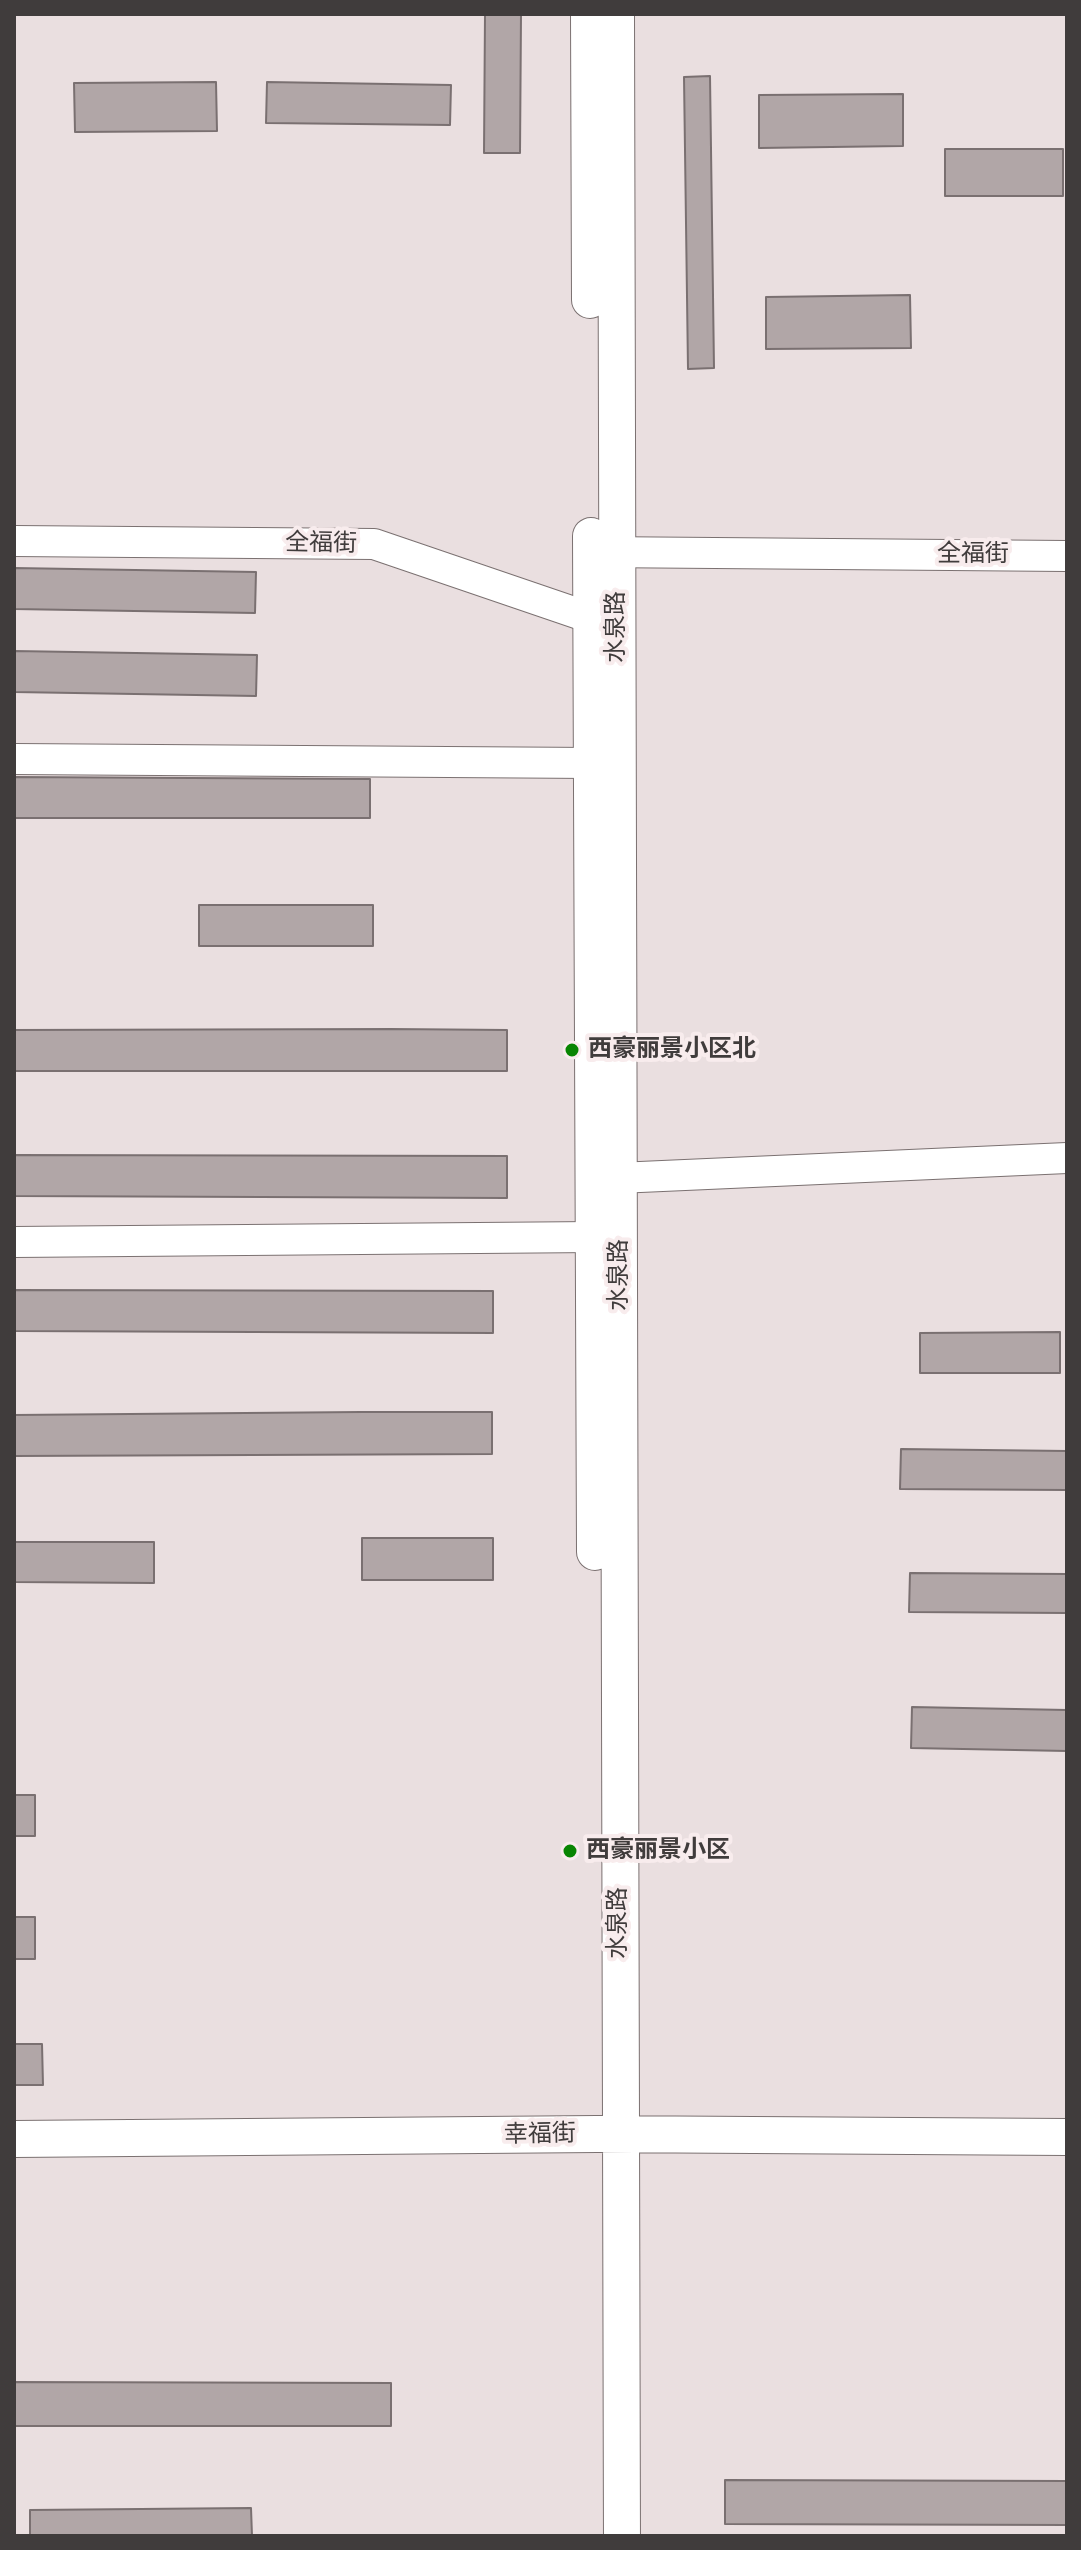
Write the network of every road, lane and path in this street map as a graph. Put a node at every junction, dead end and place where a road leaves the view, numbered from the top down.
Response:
1 (589, 14) edge
2 (616, 14) edge
3 (14, 541) edge
4 (604, 553) junction
5 (1067, 556) edge
6 (604, 618) junction
7 (14, 759) edge
8 (592, 763) junction
9 (1067, 1158) edge
10 (607, 1179) junction
11 (594, 1237) junction
12 (14, 1242) edge
13 (1067, 2137) edge
14 (14, 2139) edge
15 (609, 2147) junction
16 (1067, 2159) edge
17 (14, 2161) edge
18 (598, 2536) edge
19 (622, 2536) edge

1 - 4 main road, 水泉路
2 - 4 main road, 水泉路
3 - 6 street, 全福街
4 - 5 street, 全福街
4 - 6 main road, 水泉路
6 - 8 main road, 水泉路
6 - 10 main road, 水泉路
7 - 8 street
8 - 10 main road, 水泉路
9 - 10 street
10 - 11 main road, 水泉路
10 - 15 main road, 水泉路
11 - 12 street
11 - 15 main road, 水泉路
13 - 15 main road, 幸福街
14 - 15 main road, 幸福街
15 - 16 main road, 幸福街
15 - 17 main road, 幸福街
15 - 18 main road, 水泉路
15 - 19 main road, 水泉路

